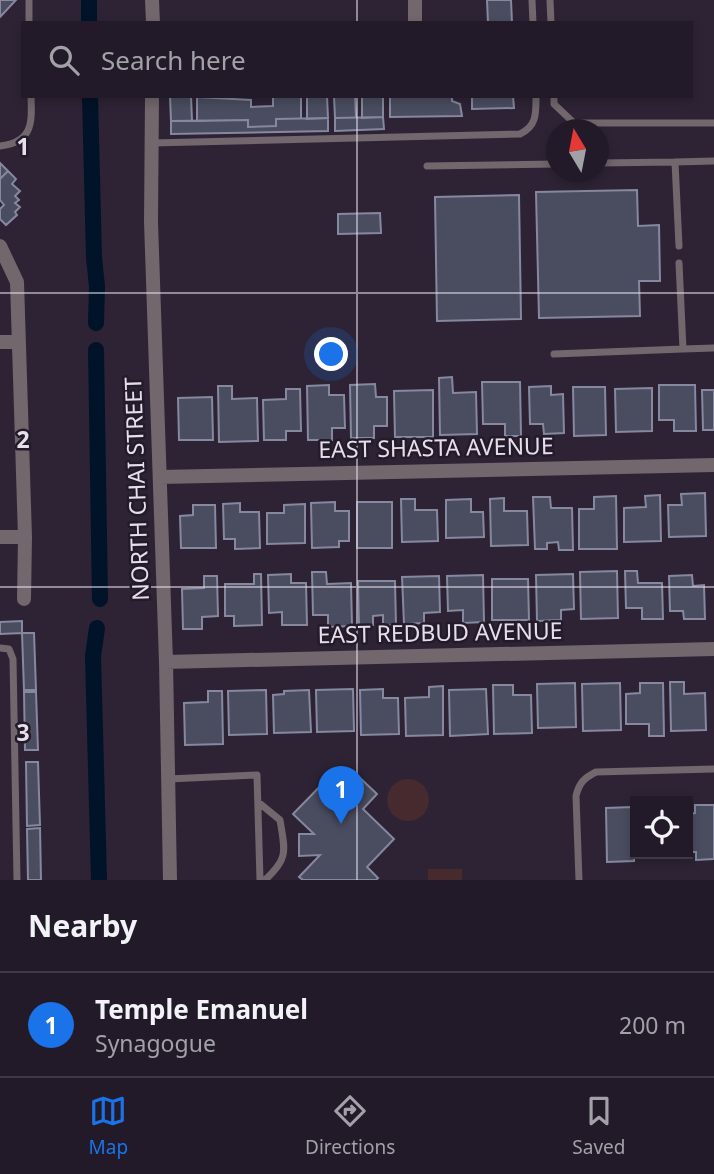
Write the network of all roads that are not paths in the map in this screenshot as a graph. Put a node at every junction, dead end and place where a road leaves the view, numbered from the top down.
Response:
1 (29, 0) edge
2 (152, 0) edge
3 (415, 0) edge
4 (532, 0) edge
5 (550, 0) edge
6 (29, 21) edge
7 (153, 21) edge
8 (415, 21) edge
9 (533, 21) edge
10 (551, 21) edge
11 (31, 98) edge
12 (152, 98) edge
13 (536, 98) edge
14 (554, 98) edge
15 (714, 123) edge
16 (152, 143) junction
17 (0, 146) edge
18 (714, 160) edge
19 (675, 162) junction
20 (609, 163) edge
21 (546, 164) edge
22 (427, 166) dead end
23 (679, 246) dead end
24 (1, 249) edge
25 (679, 263) dead end
26 (0, 342) edge
27 (17, 342) junction
28 (714, 348) edge
29 (683, 349) junction
30 (554, 354) dead end
31 (714, 465) edge
32 (160, 477) junction
33 (0, 537) edge
34 (25, 537) junction
35 (24, 599) dead end
36 (0, 648) edge
37 (714, 649) edge
38 (166, 662) junction
39 (714, 769) edge
40 (168, 779) junction
41 (258, 802) junction
42 (18, 880) edge
43 (170, 880) edge
44 (263, 880) edge
45 (579, 880) edge

1 - 6 lane
2 - 7 street
3 - 8 street
4 - 9 lane
5 - 10 lane
11 - 17 lane
12 - 16 street, NORTH CHAI STREET
13 - 16 lane
14 - 15 lane
16 - 32 street, NORTH CHAI STREET
18 - 19 lane
19 - 20 lane
19 - 23 lane
21 - 22 lane
24 - 27 street
25 - 29 lane
26 - 27 street
27 - 34 street
28 - 29 lane
29 - 30 lane
31 - 32 street, EAST SHASTA AVENUE
32 - 38 street, NORTH CHAI STREET
33 - 34 street
34 - 35 street
36 - 42 lane
37 - 38 street, EAST REDBUD AVENUE
38 - 40 street, NORTH CHAI STREET
39 - 45 lane
40 - 41 lane
40 - 43 street, NORTH CHAI STREET
41 - 44 lane
41 - 44 lane

